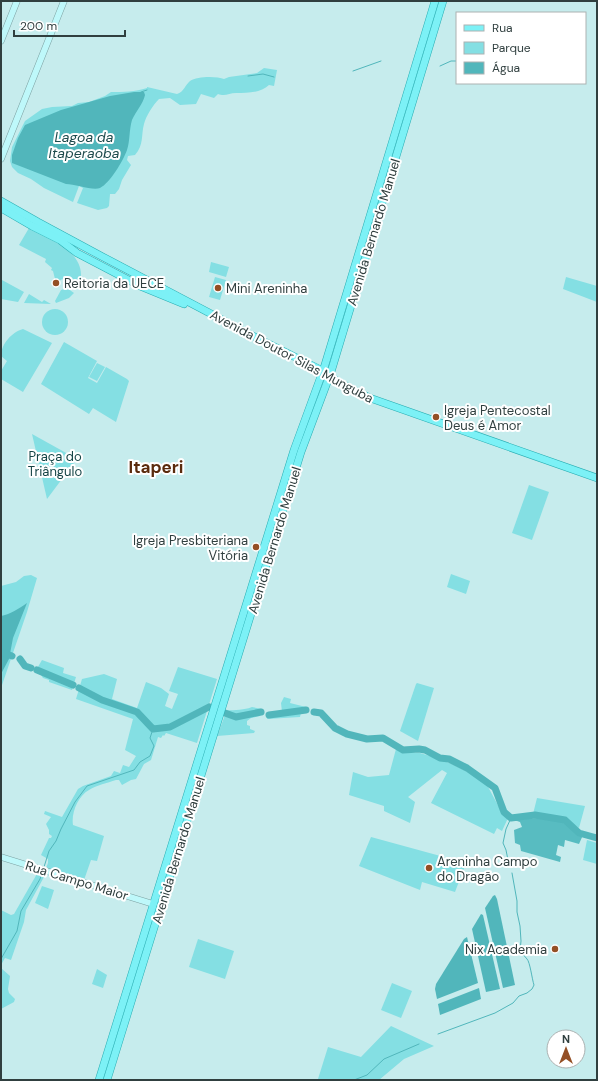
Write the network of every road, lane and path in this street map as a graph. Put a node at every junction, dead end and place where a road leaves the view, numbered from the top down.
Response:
1 (17, 1) edge
2 (64, 1) edge
3 (434, 1) edge
4 (443, 1) edge
5 (1, 41) edge
6 (1, 159) edge
7 (1, 201) edge
8 (1, 208) edge
9 (79, 254) junction
10 (103, 257) junction
11 (142, 277) junction
12 (140, 286) junction
13 (322, 373) junction
14 (329, 378) junction
15 (597, 478) edge
16 (597, 482) edge
17 (239, 638) junction
18 (184, 819) junction
19 (1, 857) edge
20 (153, 904) junction
21 (99, 1080) edge
22 (107, 1080) edge

1 - 5 street
2 - 6 street
3 - 13 main road, Avenida Bernardo Manuel
4 - 14 main road, Avenida Bernardo Manuel
7 - 10 main road, Avenida Doutor Silas Munguba
8 - 9 main road, Avenida Doutor Silas Munguba
9 - 10 main road
9 - 12 main road, Avenida Doutor Silas Munguba
10 - 11 main road, Avenida Doutor Silas Munguba
11 - 12 main road
11 - 13 main road, Avenida Doutor Silas Munguba
12 - 13 main road, Avenida Doutor Silas Munguba
13 - 14 main road, Avenida Doutor Silas Munguba
13 - 17 main road, Avenida Bernardo Manuel
14 - 15 main road, Avenida Doutor Silas Munguba
14 - 16 main road, Avenida Doutor Silas Munguba
14 - 17 main road, Avenida Bernardo Manuel
17 - 18 main road, Avenida Bernardo Manuel
18 - 20 main road, Avenida Bernardo Manuel
18 - 22 main road, Avenida Bernardo Manuel
19 - 20 street, Rua Campo Maior
20 - 21 main road, Avenida Bernardo Manuel

